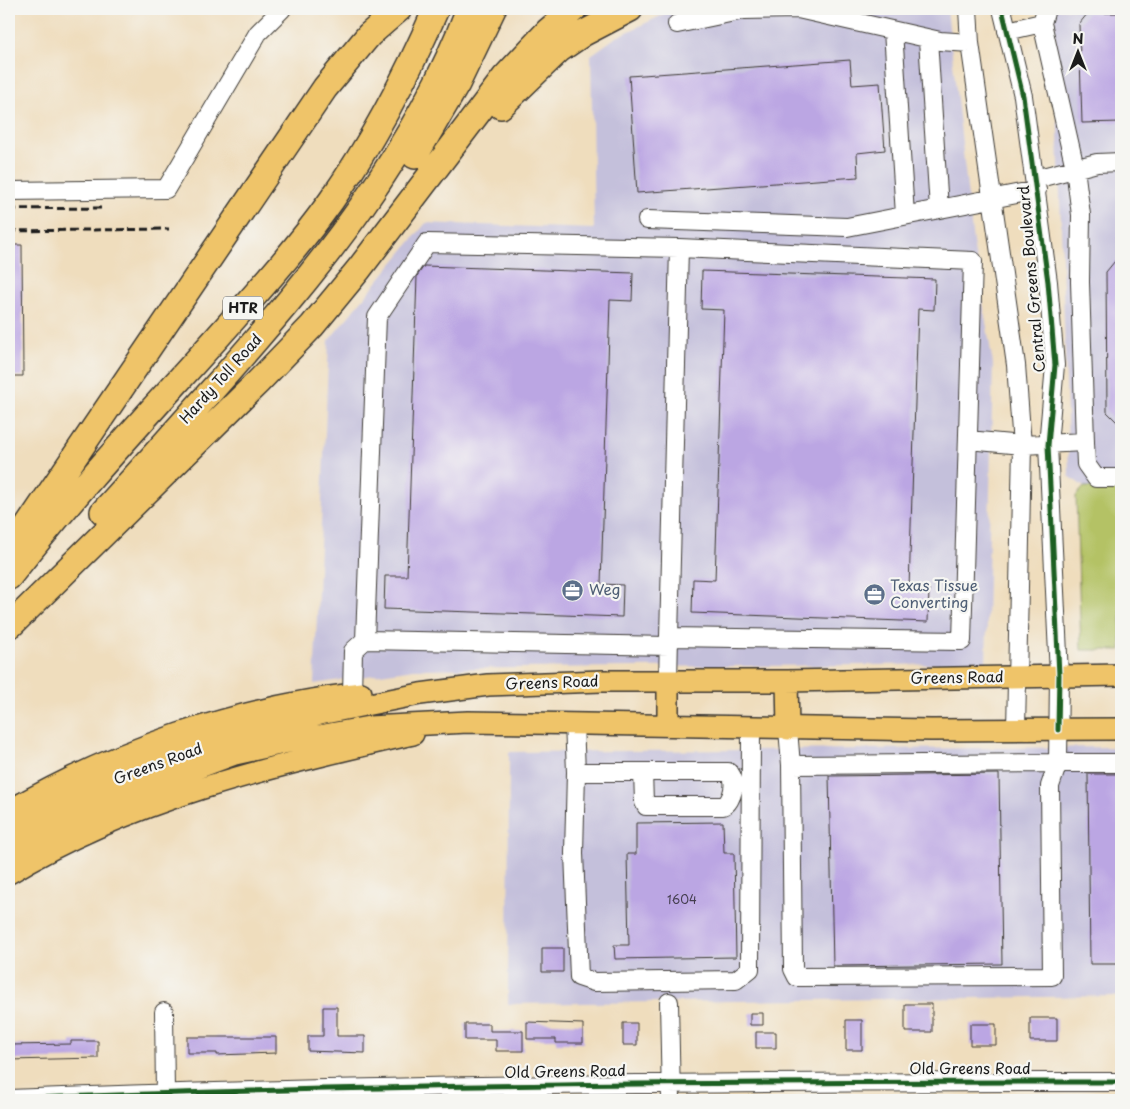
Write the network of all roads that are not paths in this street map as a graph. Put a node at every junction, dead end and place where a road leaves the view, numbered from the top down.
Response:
1 (282, 9) edge
2 (399, 9) edge
3 (417, 9) edge
4 (436, 9) edge
5 (470, 9) edge
6 (493, 9) edge
7 (574, 9) edge
8 (630, 9) edge
9 (968, 9) edge
10 (1002, 9) edge
11 (1044, 16) edge
12 (677, 24) dead end
13 (893, 31) junction
14 (1007, 31) junction
15 (928, 38) junction
16 (970, 43) junction
17 (1121, 162) edge
18 (1075, 168) junction
19 (1036, 185) junction
20 (9, 191) edge
21 (993, 198) junction
22 (411, 203) junction
23 (939, 209) junction
24 (905, 216) junction
25 (646, 220) dead end
26 (300, 241) junction
27 (680, 248) junction
28 (1002, 259) junction
29 (973, 261) junction
30 (309, 279) junction
31 (968, 440) junction
32 (1085, 442) junction
33 (1022, 445) junction
34 (1048, 445) junction
35 (1121, 478) edge
36 (9, 553) edge
37 (9, 577) edge
38 (11, 626) edge
39 (365, 640) junction
40 (669, 642) junction
41 (1058, 675) junction
42 (1121, 675) edge
43 (1017, 676) junction
44 (668, 681) junction
45 (787, 681) junction
46 (488, 685) junction
47 (352, 694) junction
48 (468, 722) junction
49 (574, 723) junction
50 (668, 725) junction
51 (750, 728) junction
52 (788, 728) junction
53 (1016, 729) junction
54 (1121, 729) edge
55 (1058, 730) junction
56 (1058, 763) junction
57 (1121, 763) edge
58 (791, 765) junction
59 (576, 772) junction
60 (643, 772) junction
61 (9, 812) edge
62 (9, 831) edge
63 (9, 851) edge
64 (9, 873) edge
65 (669, 1002) dead end
66 (164, 1012) dead end
67 (671, 1082) junction
68 (1121, 1082) edge
69 (165, 1093) junction
70 (9, 1099) edge
71 (671, 1100) edge

1 - 20 street
2 - 36 highway
3 - 26 highway
4 - 26 highway, Hardy Toll Road / HTR
5 - 30 highway, Hardy Toll Road / HTR
6 - 30 highway
7 - 22 highway
8 - 22 highway
9 - 16 street, Central Greens Boulevard
10 - 14 street, Central Greens Boulevard
11 - 14 street
11 - 18 street
12 - 13 street
13 - 15 street
13 - 24 street
14 - 19 street, Central Greens Boulevard
15 - 16 street
15 - 23 street
16 - 21 street, Central Greens Boulevard
17 - 18 street
18 - 19 street
18 - 32 street
19 - 21 street
19 - 34 street, Central Greens Boulevard
21 - 23 street
21 - 28 street, Central Greens Boulevard
22 - 38 highway
23 - 24 street
24 - 25 street
26 - 37 highway, Hardy Toll Road / HTR
27 - 29 street
27 - 39 street
27 - 40 street
28 - 29 street
28 - 33 street, Central Greens Boulevard
29 - 31 street
30 - 38 highway, Hardy Toll Road / HTR
31 - 33 street
31 - 40 street
32 - 34 street
32 - 35 street
33 - 34 street
33 - 43 street, Central Greens Boulevard
34 - 41 street, Central Greens Boulevard
39 - 40 street
39 - 47 street
40 - 44 street
41 - 42 main road, Greens Road
41 - 43 main road, Greens Road
41 - 55 street, Central Greens Boulevard
43 - 45 main road, Greens Road
43 - 53 street, Central Greens Boulevard
44 - 45 main road, Greens Road
44 - 46 main road, Greens Road
44 - 50 main road
45 - 52 main road
46 - 47 main road
46 - 62 main road, Greens Road
47 - 61 main road
48 - 49 main road, Greens Road
48 - 63 main road, Greens Road
48 - 64 main road
49 - 50 main road, Greens Road
49 - 59 street
50 - 51 main road, Greens Road
51 - 52 main road, Greens Road
51 - 59 street
52 - 53 main road, Greens Road
52 - 58 street
53 - 55 main road, Greens Road
54 - 55 main road, Greens Road
55 - 56 street, Central Greens Boulevard
56 - 57 street
56 - 58 street
56 - 58 street, Central Greens Boulevard
59 - 60 street
60 - 60 street
65 - 67 street
66 - 69 street
67 - 68 street, Old Greens Road
67 - 69 street, Old Greens Road
67 - 71 street
69 - 70 street, Old Greens Road

